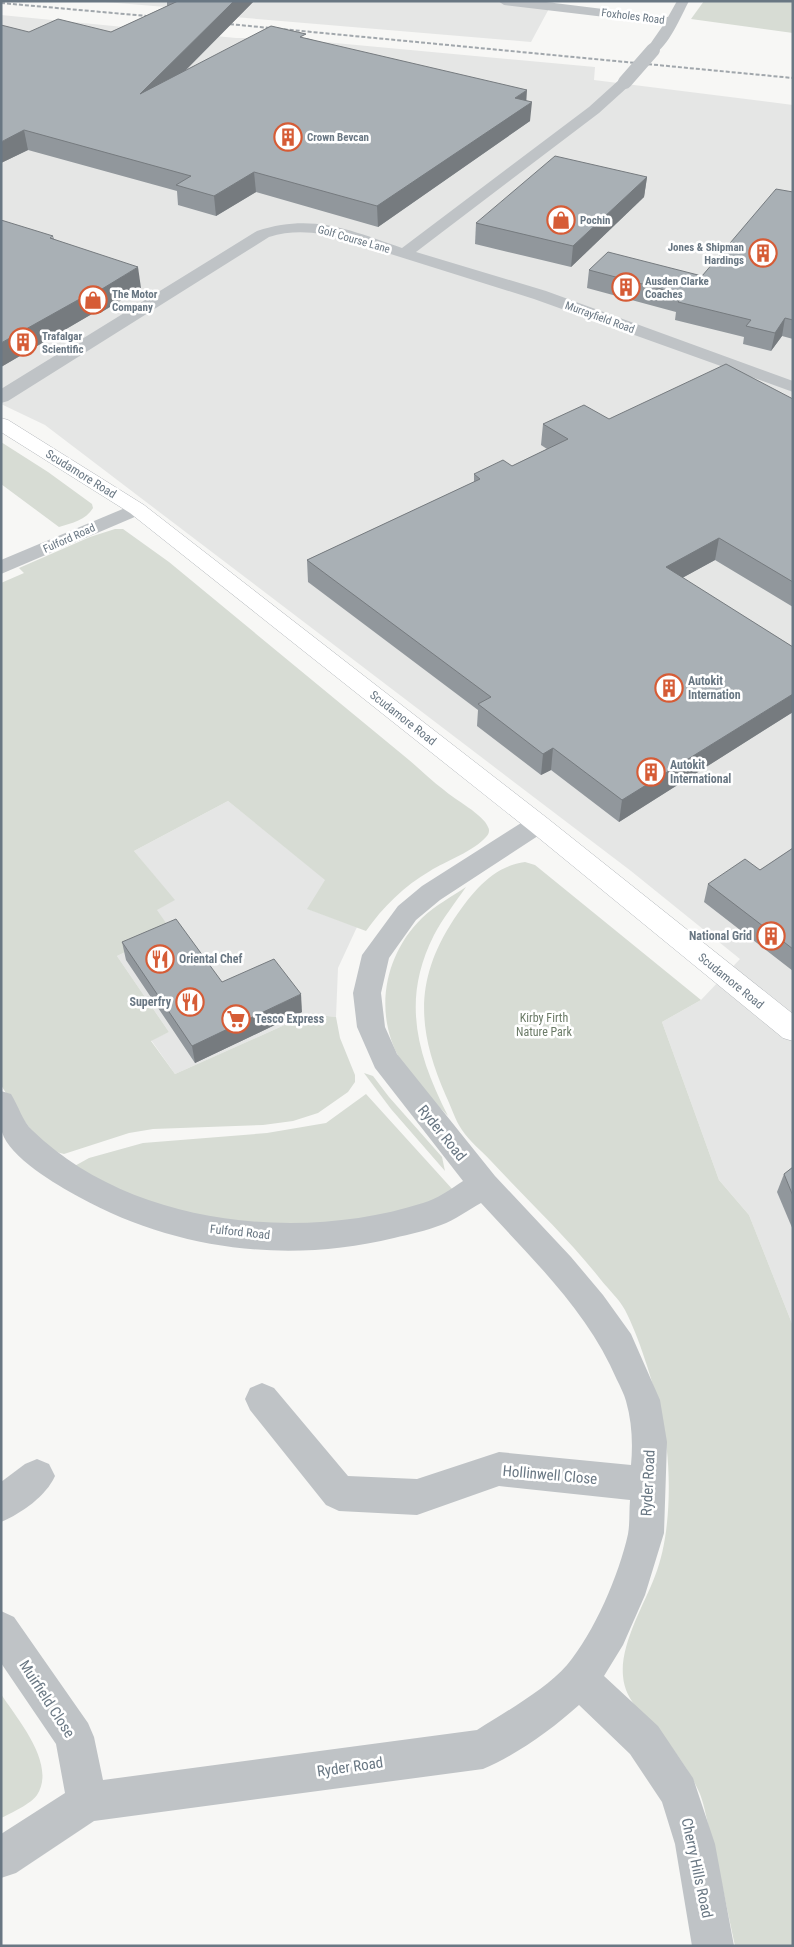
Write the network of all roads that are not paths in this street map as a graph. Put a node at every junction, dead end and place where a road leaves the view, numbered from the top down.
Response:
1 (504, 1) edge
2 (683, 1) edge
3 (673, 21) junction
4 (404, 254) junction
5 (793, 387) edge
6 (1, 398) edge
7 (1, 424) edge
8 (137, 508) junction
9 (1, 568) edge
10 (538, 824) junction
11 (793, 1030) edge
12 (1, 1103) edge
13 (11, 1145) edge
14 (484, 1185) junction
15 (262, 1399) dead end
16 (37, 1476) dead end
17 (648, 1484) junction
18 (1, 1504) edge
19 (1, 1630) edge
20 (580, 1679) junction
21 (87, 1802) junction
22 (1, 1858) edge
23 (714, 1946) edge

1 - 3 street, Foxholes Road
2 - 3 street, Golf Course Lane
3 - 4 street, Golf Course Lane, bridge
4 - 5 street, Murrayfield Road
4 - 6 street, Golf Course Lane
7 - 8 street, Scudamore Road
8 - 9 street, Fulford Road
8 - 10 street, Scudamore Road
10 - 11 street, Scudamore Road
10 - 14 street, Ryder Road
12 - 13 street, Fulford Road
13 - 14 street, Fulford Road
14 - 17 street, Ryder Road
15 - 17 street, Hollinwell Close
16 - 18 street
17 - 20 street, Ryder Road
19 - 21 street, Muirfield Close
20 - 21 street, Ryder Road
20 - 23 street, Cherry Hills Road
21 - 22 street, Ryder Road

